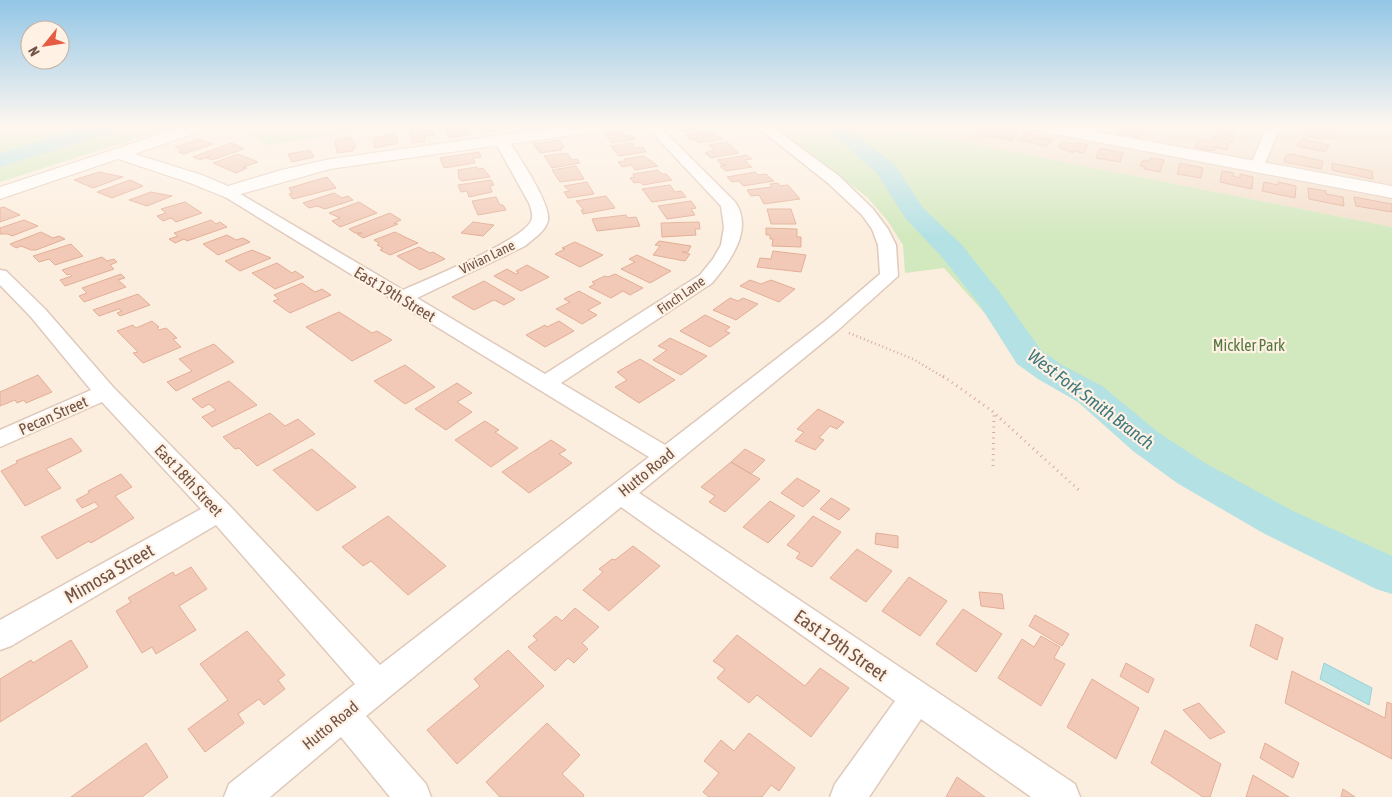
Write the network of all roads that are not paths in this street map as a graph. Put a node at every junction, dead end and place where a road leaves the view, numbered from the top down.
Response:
1 (86, 163) edge
2 (147, 163) edge
3 (336, 163) edge
4 (515, 163) edge
5 (688, 163) edge
6 (811, 163) edge
7 (1240, 163) edge
8 (1258, 163) edge
9 (1257, 167) junction
10 (227, 192) junction
11 (1392, 192) edge
12 (0, 193) edge
13 (0, 275) edge
14 (9, 298) edge
15 (401, 298) junction
16 (545, 384) junction
17 (105, 392) junction
18 (0, 439) edge
19 (665, 456) junction
20 (620, 493) junction
21 (218, 511) junction
22 (0, 636) edge
23 (378, 686) junction
24 (917, 697) junction
25 (343, 714) junction
26 (242, 797) edge
27 (413, 797) edge
28 (848, 797) edge
29 (1062, 797) edge

1 - 12 street
2 - 10 street, East 19th Street
3 - 10 street
4 - 15 street, Vivian Lane
5 - 16 street, Finch Lane
6 - 19 street, Hutto Road
7 - 9 street
8 - 9 street
9 - 11 street
10 - 15 street, East 19th Street
13 - 14 street, East 18th Street
14 - 17 street, East 18th Street
15 - 16 street, East 19th Street
16 - 19 street, East 19th Street
17 - 18 street, Pecan Street
17 - 21 street, East 18th Street
19 - 20 street, Hutto Road
20 - 23 street, Hutto Road
20 - 24 street, East 19th Street
21 - 22 street, Mimosa Street
21 - 23 street, East 18th Street
23 - 25 street, Hutto Road
24 - 28 street
24 - 29 street, East 19th Street
25 - 26 street, Hutto Road
25 - 27 street

